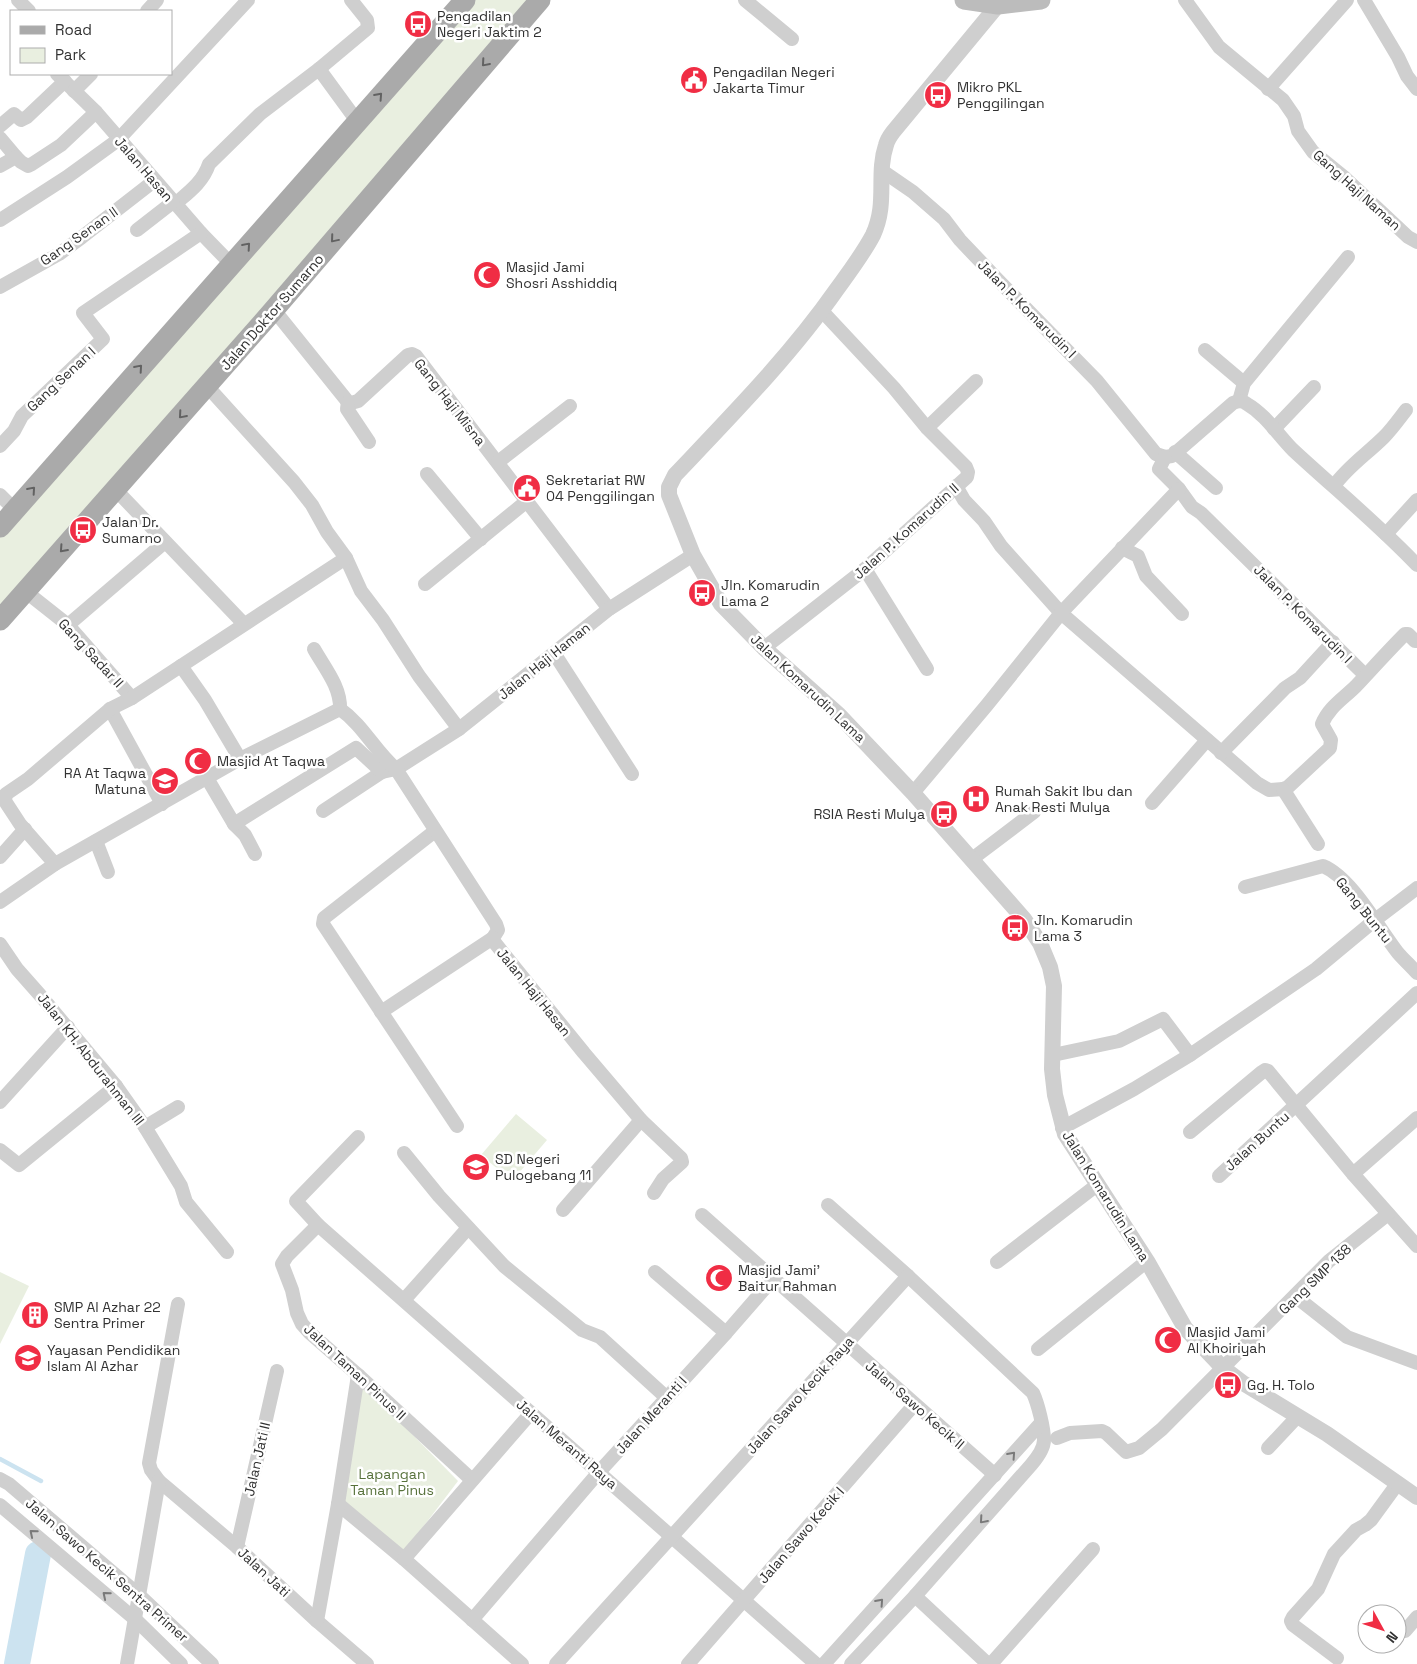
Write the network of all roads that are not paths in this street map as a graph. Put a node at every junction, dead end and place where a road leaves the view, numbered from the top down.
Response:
1 (18, 0) edge
2 (156, 0) edge
3 (248, 0) edge
4 (351, 0) edge
5 (464, 0) edge
6 (540, 0) edge
7 (745, 0) edge
8 (964, 0) edge
9 (1041, 0) edge
10 (1185, 0) edge
11 (1347, 0) edge
12 (1364, 0) edge
13 (999, 3) edge
14 (27, 10) edge
15 (148, 10) edge
16 (792, 39) dead end
17 (319, 69) junction
18 (88, 75) edge
19 (66, 82) edge
20 (1268, 89) junction
21 (1417, 89) edge
22 (96, 112) junction
23 (357, 121) junction
24 (0, 126) edge
25 (0, 138) edge
26 (118, 140) junction
27 (16, 157) junction
28 (0, 166) edge
29 (882, 170) junction
30 (154, 180) junction
31 (174, 203) junction
32 (0, 220) edge
33 (137, 230) dead end
34 (201, 233) junction
35 (1417, 242) edge
36 (1348, 256) dead end
37 (231, 264) junction
38 (0, 287) edge
39 (274, 310) junction
40 (822, 311) junction
41 (1205, 350) dead end
42 (976, 381) dead end
43 (1244, 383) junction
44 (207, 386) junction
45 (1314, 387) dead end
46 (1239, 401) junction
47 (348, 402) junction
48 (570, 406) dead end
49 (1406, 410) dead end
50 (927, 428) junction
51 (1274, 429) junction
52 (369, 442) dead end
53 (0, 446) edge
54 (1170, 455) junction
55 (498, 462) junction
56 (427, 474) dead end
57 (956, 486) junction
58 (1334, 486) junction
59 (1216, 488) dead end
60 (1180, 489) junction
61 (116, 490) junction
62 (1417, 500) edge
63 (527, 501) junction
64 (7, 502) edge
65 (0, 527) edge
66 (1386, 534) junction
67 (481, 538) junction
68 (165, 542) junction
69 (1122, 548) junction
70 (693, 555) junction
71 (346, 558) junction
72 (1417, 564) edge
73 (865, 569) junction
74 (425, 584) dead end
75 (25, 591) junction
76 (609, 609) junction
77 (1061, 613) junction
78 (1182, 614) dead end
79 (0, 620) edge
80 (244, 624) junction
81 (68, 625) junction
82 (1417, 641) edge
83 (1333, 642) junction
84 (764, 648) junction
85 (314, 649) dead end
86 (554, 653) junction
87 (182, 666) junction
88 (927, 669) dead end
89 (1365, 675) junction
90 (132, 698) junction
91 (110, 709) junction
92 (340, 709) junction
93 (459, 729) junction
94 (1207, 740) junction
95 (1221, 753) junction
96 (240, 759) junction
97 (389, 771) junction
98 (632, 774) dead end
99 (207, 778) junction
100 (1283, 789) junction
101 (913, 793) junction
102 (1152, 802) dead end
103 (162, 804) junction
104 (323, 811) dead end
105 (1034, 812) dead end
106 (234, 824) junction
107 (25, 829) junction
108 (435, 831) junction
109 (96, 841) junction
110 (1318, 844) dead end
111 (255, 854) dead end
112 (0, 857) edge
113 (972, 859) junction
114 (54, 864) junction
115 (108, 872) dead end
116 (1245, 887) dead end
117 (1417, 888) edge
118 (0, 902) edge
119 (1375, 920) junction
120 (493, 938) junction
121 (0, 944) edge
122 (1417, 973) edge
123 (1417, 993) edge
124 (381, 1012) junction
125 (68, 1027) junction
126 (1053, 1055) junction
127 (1190, 1055) junction
128 (116, 1086) junction
129 (0, 1102) edge
130 (1296, 1106) junction
131 (178, 1108) dead end
132 (1417, 1118) edge
133 (641, 1120) junction
134 (456, 1126) dead end
135 (144, 1127) junction
136 (1062, 1128) junction
137 (1190, 1132) dead end
138 (358, 1137) dead end
139 (0, 1150) edge
140 (404, 1153) dead end
141 (1353, 1174) junction
142 (1219, 1176) dead end
143 (1097, 1185) junction
144 (654, 1193) dead end
145 (828, 1205) dead end
146 (562, 1210) dead end
147 (1388, 1214) junction
148 (702, 1215) dead end
149 (318, 1225) junction
150 (468, 1228) junction
151 (1417, 1246) edge
152 (227, 1252) dead end
153 (1147, 1261) junction
154 (997, 1262) dead end
155 (655, 1272) dead end
156 (908, 1276) junction
157 (773, 1278) junction
158 (1296, 1296) junction
159 (404, 1300) junction
160 (178, 1304) dead end
161 (726, 1333) junction
162 (846, 1343) junction
163 (1038, 1349) dead end
164 (1417, 1363) edge
165 (1222, 1367) junction
166 (277, 1370) dead end
167 (358, 1375) junction
168 (667, 1398) junction
169 (914, 1404) junction
170 (531, 1413) junction
171 (1298, 1416) junction
172 (1041, 1424) junction
173 (1057, 1438) dead end
174 (1268, 1448) dead end
175 (599, 1472) junction
176 (995, 1475) junction
177 (472, 1480) junction
178 (159, 1481) junction
179 (4, 1482) edge
180 (1398, 1483) junction
181 (1417, 1496) edge
182 (338, 1504) junction
183 (1, 1506) edge
184 (672, 1536) junction
185 (237, 1547) junction
186 (1093, 1549) dead end
187 (404, 1559) junction
188 (139, 1595) junction
189 (915, 1596) junction
190 (744, 1601) junction
191 (1417, 1617) edge
192 (865, 1618) junction
193 (136, 1620) junction
194 (472, 1620) junction
195 (317, 1621) junction
196 (1407, 1629) edge
197 (880, 1632) junction
198 (1337, 1658) dead end
199 (127, 1664) edge
200 (181, 1664) edge
201 (212, 1664) edge
202 (367, 1664) edge
203 (522, 1664) edge
204 (556, 1664) edge
205 (688, 1664) edge
206 (816, 1664) edge
207 (824, 1664) edge
208 (851, 1664) edge
209 (990, 1664) edge

1 - 14 street
2 - 15 street
3 - 26 street
4 - 17 street
23 -> 5 main road
6 -> 39 main road, Jalan Doktor Sumarno
7 - 16 street
8 - 13 main road
9 - 13 main road
10 - 20 street, Gang Haji Naman
11 - 20 street
12 - 21 street
13 - 29 street, Jalan Komarudin Lama
17 - 23 street
17 - 31 street
18 - 19 street
19 - 22 street, Jalan Hasan
19 - 24 street
20 - 35 street, Gang Haji Naman
22 - 26 street, Jalan Hasan
22 - 27 street
37 -> 23 main road
25 - 27 street
26 - 30 street, Jalan Hasan
26 - 32 street
27 - 28 street
29 - 40 street, Jalan Komarudin Lama
29 - 54 street, Jalan P. Komarudin I
30 - 31 street, Jalan Hasan
30 - 38 street, Gang Senan II
31 - 33 street
31 - 34 street, Jalan Hasan
34 - 37 street, Jalan Hasan
34 - 53 street, Gang Senan I
36 - 43 street
64 -> 37 main road
39 - 44 main road, Jalan Doktor Sumarno
39 - 47 street
40 - 50 street, Jalan P. Komarudin II
40 - 70 street, Jalan Komarudin Lama
41 - 43 street
42 - 50 street
43 - 46 street
44 -> 61 main road, Jalan Doktor Sumarno
44 - 71 street
45 - 51 street
46 - 51 street
46 - 54 street
47 - 52 street
47 - 55 street, Gang Haji Misna
48 - 55 street
49 - 58 street
50 - 57 street, Jalan P. Komarudin II
51 - 58 street
54 - 59 street, Jalan P. Komarudin I
54 - 60 street, Jalan P. Komarudin I
55 - 63 street, Gang Haji Misna
56 - 67 street
57 - 73 street, Jalan P. Komarudin II
57 - 77 street
58 - 66 street
60 - 69 street
60 - 83 street, Jalan P. Komarudin I
61 - 68 street
61 -> 75 main road, Jalan Doktor Sumarno
62 - 66 street
63 - 67 street
63 - 76 street, Gang Haji Misna
64 - 65 main road
66 - 72 street
67 - 74 street
68 - 80 street
68 - 81 street
69 - 77 street
69 - 78 street
70 - 76 street, Jalan Haji Haman
70 - 84 street, Jalan Komarudin Lama
71 - 80 street
71 - 93 street
73 - 84 street, Jalan P. Komarudin II
73 - 88 street
75 - 79 main road, Jalan Doktor Sumarno
75 - 81 street, Gang Sadar II
76 - 86 street, Jalan Haji Haman
77 - 94 street
77 - 101 street
80 - 87 street
81 - 90 street, Gang Sadar II
82 - 89 street
83 - 89 street, Jalan P. Komarudin I
83 - 95 street
84 - 101 street, Jalan Komarudin Lama
85 - 92 street
86 - 93 street, Jalan Haji Haman
86 - 98 street
87 - 90 street
87 - 96 street
89 - 100 street
90 - 91 street
91 - 103 street
91 - 107 street
92 - 96 street
92 - 97 street
93 - 97 street, Jalan Haji Haman
94 - 95 street
94 - 102 street
95 - 100 street
96 - 99 street
97 - 104 street, Jalan Haji Haman
97 - 106 street
97 - 108 street, Jalan Haji Hasan
99 - 103 street
99 - 106 street
100 - 110 street
101 - 113 street, Jalan Komarudin Lama
103 - 109 street
105 - 113 street
106 - 111 street
107 - 112 street
107 - 114 street
108 - 120 street, Jalan Haji Hasan
108 - 124 street
109 - 114 street
109 - 115 street
113 - 126 street, Jalan Komarudin Lama
114 - 118 street
116 - 119 street, Gang Buntu
117 - 119 street
119 - 122 street, Gang Buntu
119 - 127 street
120 - 124 street
120 - 133 street, Jalan Haji Hasan
121 - 125 street, Jalan KH. Abdurahman III
123 - 130 street, Jalan Buntu
124 - 134 street
125 - 128 street, Jalan KH. Abdurahman III
125 - 129 street
126 - 127 street
126 - 136 street, Jalan Komarudin Lama
127 - 136 street
128 - 135 street, Jalan KH. Abdurahman III
128 - 139 street
130 - 137 street
130 - 141 street
130 - 142 street, Jalan Buntu
131 - 135 street
132 - 141 street
133 - 144 street, Jalan Haji Hasan
133 - 146 street
135 - 152 street, Jalan KH. Abdurahman III
136 - 143 street, Jalan Komarudin Lama
138 - 149 street, Jalan Meranti Raya
140 - 150 street
141 - 147 street
143 - 153 street, Jalan Komarudin Lama
143 - 154 street
145 - 156 street
147 - 151 street
147 - 158 street, Gang SMP 138
148 - 157 street, Jalan Sawo Kecik II
149 - 159 street, Jalan Meranti Raya
149 - 167 street, Jalan Taman Pinus II
150 - 159 street
150 - 168 street
153 - 163 street
153 - 165 street, Jalan Komarudin Lama
155 - 161 street
156 - 162 street, Jalan Sawo Kecik Raya
156 - 172 street
157 - 161 street, Jalan Meranti I
157 - 162 street, Jalan Sawo Kecik II
158 - 164 street
158 - 165 street, Gang SMP 138
159 - 170 street, Jalan Meranti Raya
160 - 178 street, Jalan Jati
161 - 168 street, Jalan Meranti I
162 - 169 street, Jalan Sawo Kecik II
162 - 184 street, Jalan Sawo Kecik Raya
165 - 171 street, Jalan Komarudin Lama
165 - 173 street, Gang SMP 138
166 - 185 street, Jalan Jati II
167 - 177 street, Jalan Taman Pinus II
167 - 182 street
168 - 175 street, Jalan Meranti I
169 - 176 street, Jalan Sawo Kecik II
169 - 190 street, Jalan Sawo Kecik I
170 - 175 street, Jalan Meranti Raya
170 - 177 street
171 - 174 street
171 - 180 street, Jalan Komarudin Lama
176 -> 172 street
172 -> 189 street
175 - 184 street, Jalan Meranti Raya
175 - 194 street, Jalan Meranti I
192 -> 176 street
177 - 187 street
178 - 185 street, Jalan Jati
178 - 188 street
179 - 183 street
179 - 188 street, Jalan Sawo Kecik Sentra Primer
180 - 181 street, Jalan Komarudin Lama
180 - 198 street
182 - 187 street
182 - 195 street
193 -> 183 street, Jalan Sawo Kecik Sentra Primer
184 - 190 street, Jalan Meranti Raya
184 - 204 street, Jalan Sawo Kecik Raya
185 - 195 street, Jalan Jati
186 - 209 street
187 - 194 street
188 - 193 street
188 - 201 street, Jalan Sawo Kecik Sentra Primer
189 - 197 street
189 - 209 street
190 - 205 street, Jalan Sawo Kecik I
190 - 206 street, Jalan Meranti Raya
191 - 196 street
192 - 197 street
192 - 207 street
193 - 199 street
193 - 200 street, Jalan Sawo Kecik Sentra Primer
194 - 203 street
195 - 202 street, Jalan Jati
197 - 208 street

